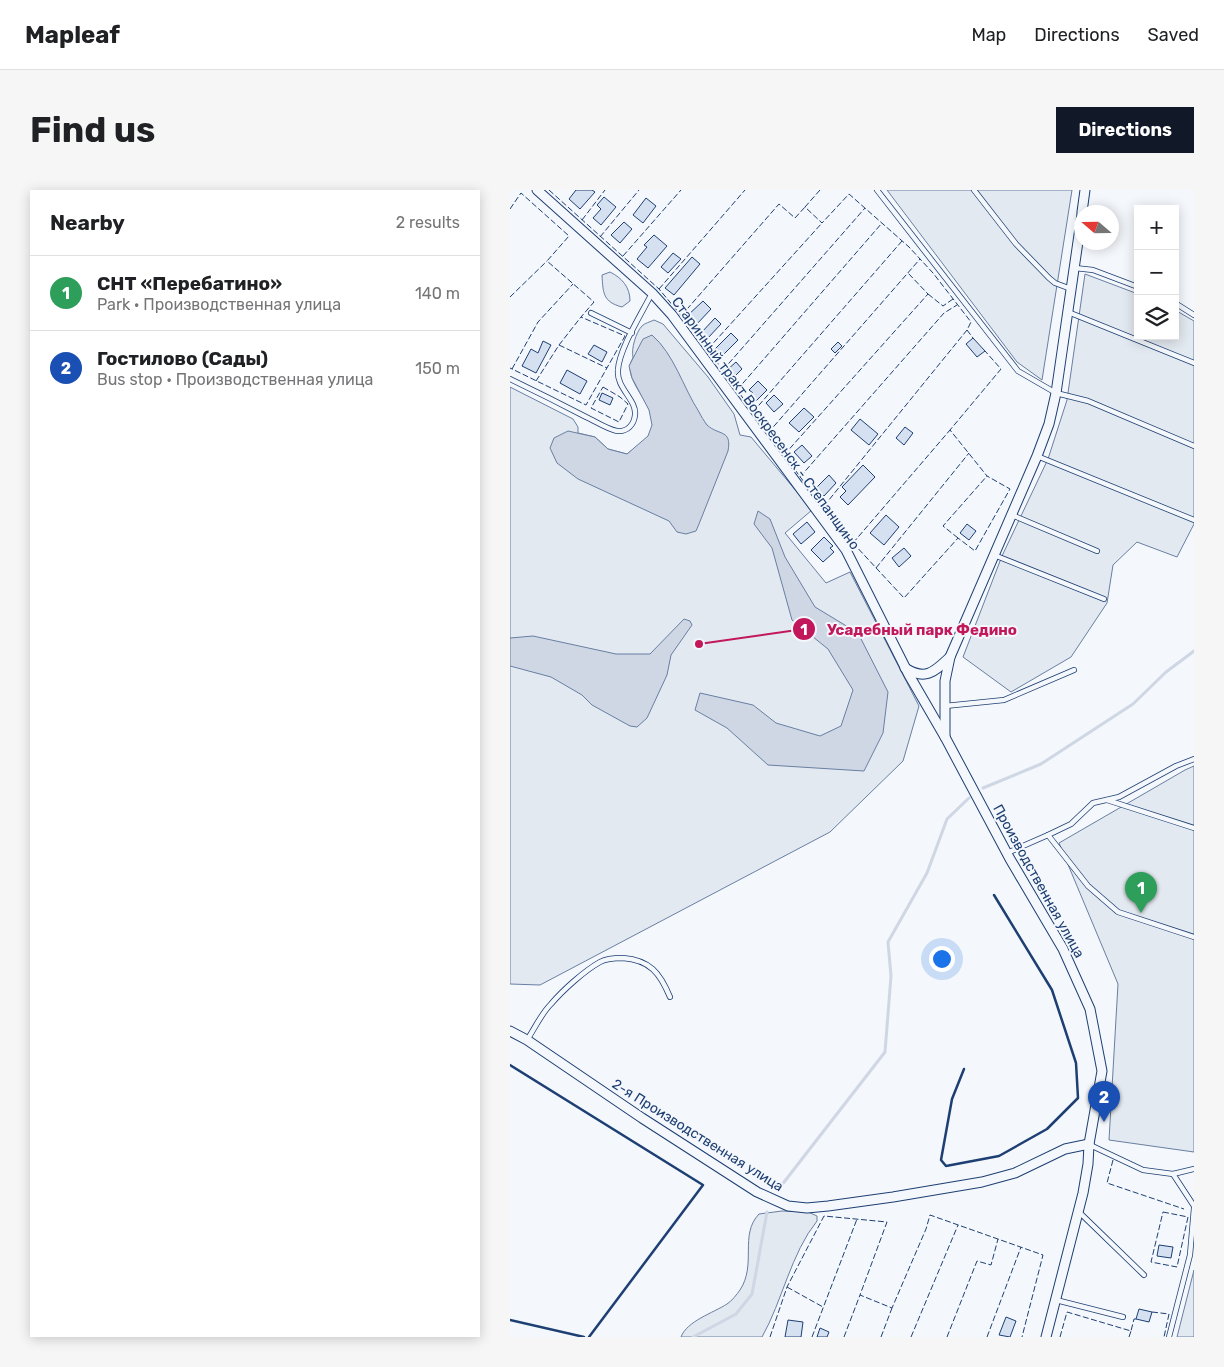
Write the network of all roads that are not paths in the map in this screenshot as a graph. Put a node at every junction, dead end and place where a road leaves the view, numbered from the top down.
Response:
1 (537, 190) edge
2 (877, 190) edge
3 (974, 190) edge
4 (1085, 190) edge
5 (1083, 205) edge
6 (1077, 250) edge
7 (1074, 268) junction
8 (1134, 285) edge
9 (1071, 289) junction
10 (652, 294) junction
11 (1179, 306) edge
12 (1068, 312) junction
13 (591, 313) dead end
14 (1194, 315) edge
15 (632, 333) junction
16 (1194, 363) edge
17 (510, 379) edge
18 (1056, 393) junction
19 (1194, 446) edge
20 (1037, 456) junction
21 (1012, 515) junction
22 (1194, 520) edge
23 (1097, 551) dead end
24 (994, 556) junction
25 (1104, 599) dead end
26 (950, 657) junction
27 (904, 667) junction
28 (1074, 670) dead end
29 (945, 706) junction
30 (945, 737) junction
31 (1194, 759) edge
32 (1106, 800) junction
33 (1194, 828) edge
34 (1048, 835) junction
35 (1007, 853) junction
36 (1194, 936) edge
37 (670, 996) dead end
38 (510, 1031) edge
39 (527, 1040) junction
40 (1088, 1144) junction
41 (1194, 1169) edge
42 (1173, 1174) junction
43 (1194, 1207) edge
44 (1078, 1212) junction
45 (1192, 1255) edge
46 (1144, 1275) dead end
47 (1056, 1300) junction
48 (1123, 1317) dead end
49 (1046, 1337) edge
50 (1170, 1337) edge

1 - 10 street, Старинный тракт Воскресенск - Степанщино
2 - 18 lane
3 - 9 lane
4 - 5 street
6 - 7 street
7 - 8 lane
7 - 9 street
9 - 12 street
10 - 15 lane
10 - 27 street, Старинный тракт Воскресенск - Степанщино
11 - 14 lane
12 - 16 lane
12 - 18 street
13 - 15 lane
15 - 17 lane
18 - 19 lane
18 - 20 street
20 - 21 street
20 - 22 lane
21 - 23 lane
21 - 24 street
24 - 25 lane
24 - 26 street
26 - 27 street
26 - 29 street
27 - 30 street, Производственная улица
28 - 29 lane
29 - 30 street
30 - 35 street, Производственная улица
31 - 32 lane
32 - 33 lane
32 - 34 lane
34 - 35 lane
34 - 36 lane
35 - 40 street, Производственная улица
37 - 39 lane
38 - 39 street, 2-я Производственная улица
39 - 40 street, 2-я Производственная улица
40 - 42 lane
40 - 44 street, Производственная улица
41 - 42 lane
42 - 43 lane
43 - 45 lane
44 - 46 lane
44 - 47 street, Производственная улица
45 - 50 lane
47 - 48 lane
47 - 49 street, Производственная улица

